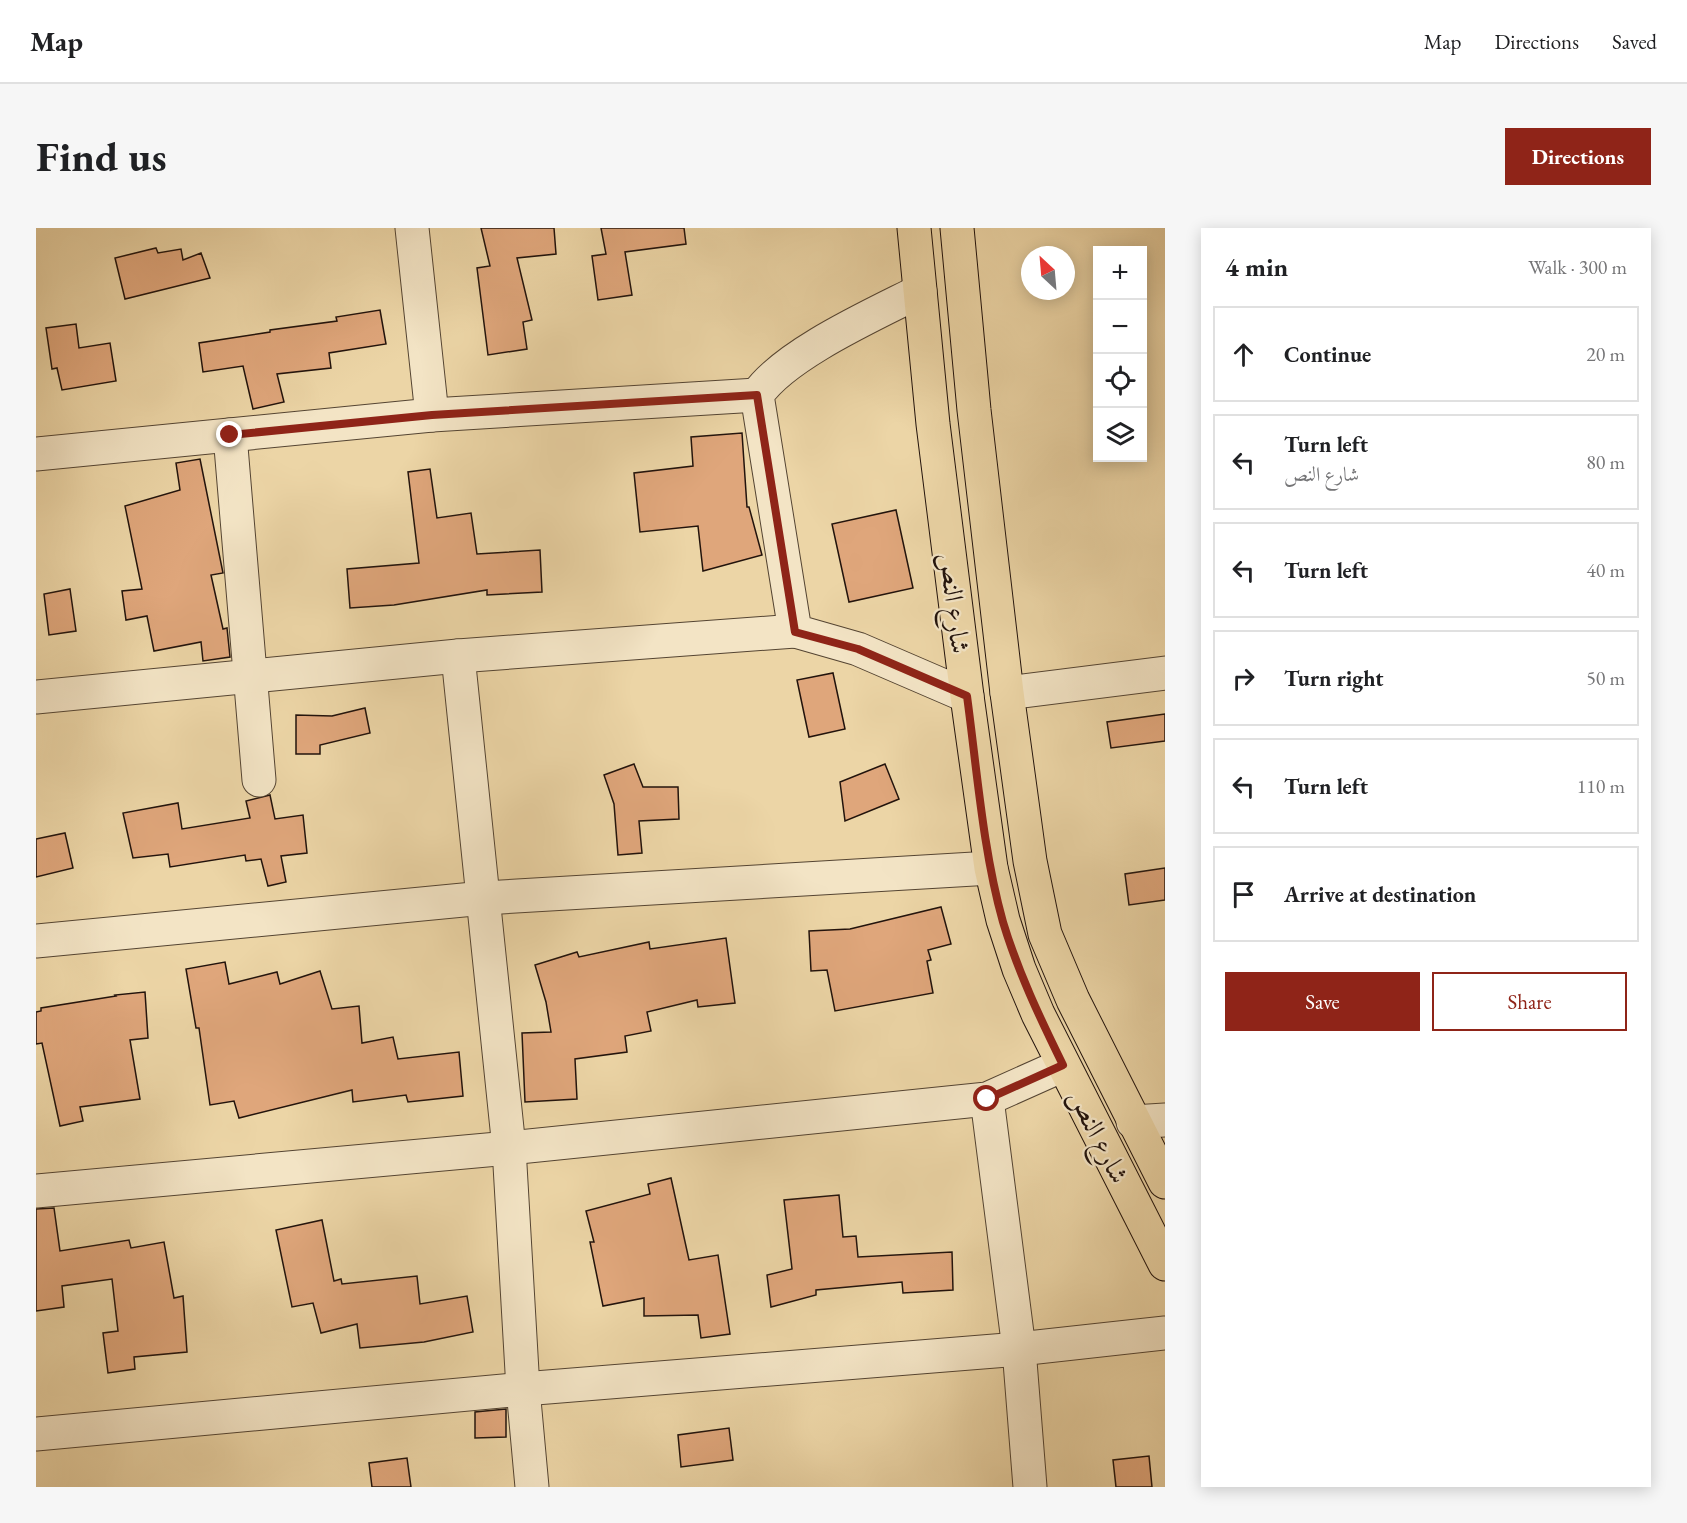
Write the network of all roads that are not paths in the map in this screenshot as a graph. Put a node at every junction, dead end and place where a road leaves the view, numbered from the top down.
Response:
1 (412, 228) edge
2 (914, 228) edge
3 (957, 228) edge
4 (920, 291) junction
5 (757, 395) junction
6 (432, 415) junction
7 (230, 435) junction
8 (36, 454) edge
9 (795, 632) junction
10 (458, 656) junction
11 (1165, 673) edge
12 (250, 676) junction
13 (1007, 693) junction
14 (967, 696) junction
15 (36, 697) edge
16 (259, 780) dead end
17 (991, 868) junction
18 (484, 898) junction
19 (36, 941) edge
20 (1063, 1065) junction
21 (987, 1099) junction
22 (1165, 1120) edge
23 (1133, 1122) junction
24 (509, 1148) junction
25 (1165, 1182) edge
26 (36, 1191) edge
27 (1165, 1264) edge
28 (1165, 1333) edge
29 (1019, 1348) junction
30 (523, 1389) junction
31 (36, 1434) edge
32 (532, 1487) edge
33 (1030, 1487) edge

1 - 6 street
2 - 4 main road, شارع النص
3 - 13 main road, شارع النص
4 - 5 street
4 - 14 main road, شارع النص
5 - 6 street
5 - 9 street
6 - 7 street
7 - 8 street
7 - 12 street
9 - 10 street
9 - 14 street
10 - 12 street
10 - 18 street
11 - 13 street
12 - 15 street
12 - 16 street
13 - 23 main road, شارع النص
14 - 17 main road, شارع النص
17 - 18 street
17 - 20 main road, شارع النص
18 - 19 street
18 - 24 street
20 - 21 street
20 - 27 main road, شارع النص
21 - 24 street
21 - 29 street
22 - 23 street
23 - 25 main road, شارع النص
24 - 26 street
24 - 30 street
28 - 29 street
29 - 30 street
29 - 33 street
30 - 31 street
30 - 32 street

